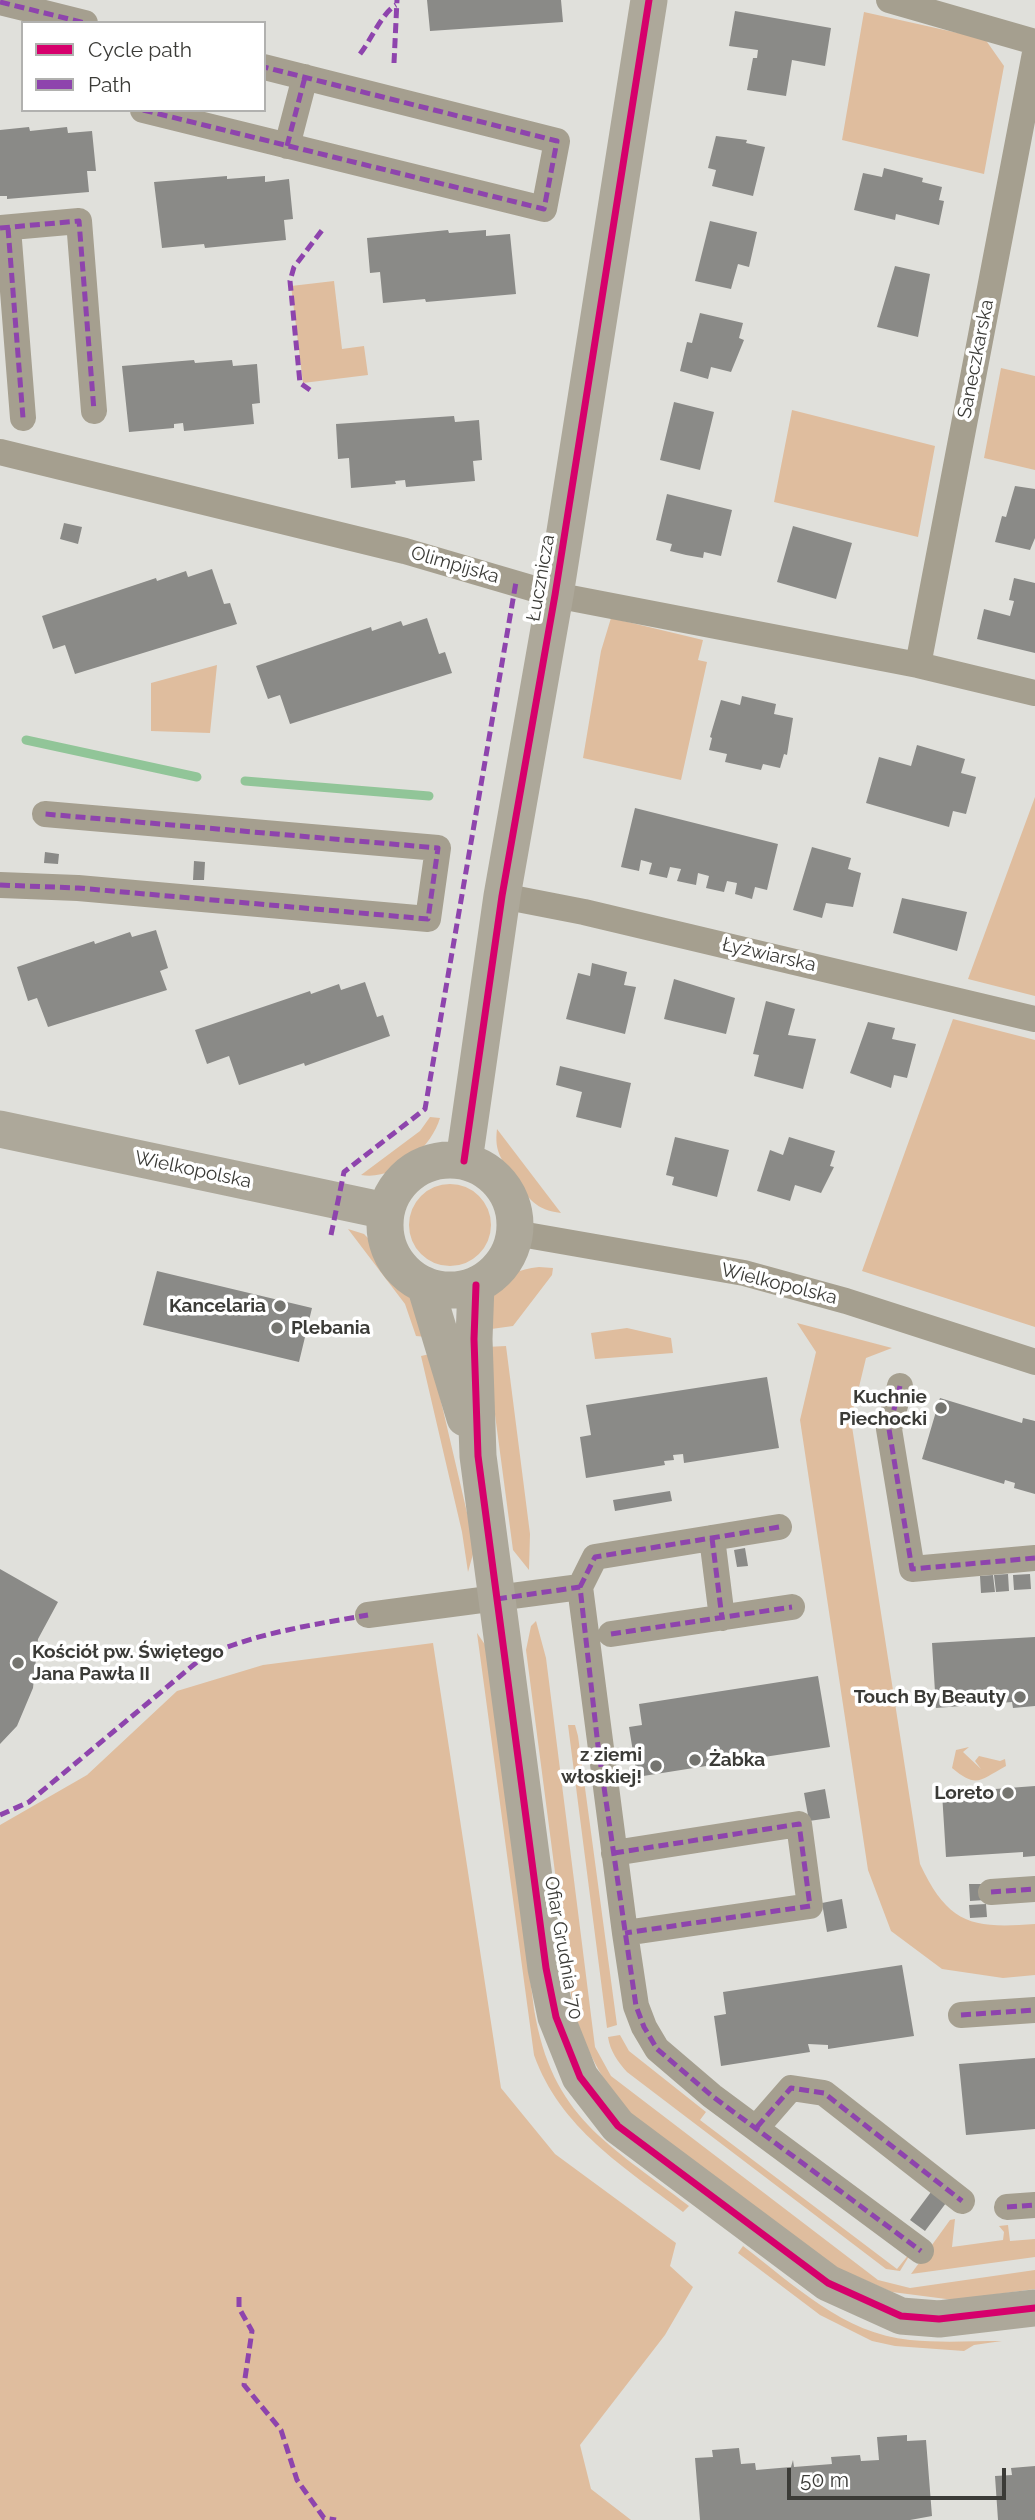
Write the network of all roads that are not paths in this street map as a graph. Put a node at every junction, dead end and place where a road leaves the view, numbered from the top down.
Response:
1 (649, 0) edge
2 (889, 0) edge
3 (0, 2) edge
4 (49, 18) edge
5 (71, 21) edge
6 (1035, 42) edge
7 (1035, 53) edge
8 (266, 67) edge
9 (305, 77) junction
10 (151, 112) edge
11 (287, 146) junction
12 (4, 228) edge
13 (94, 411) dead end
14 (23, 418) dead end
15 (0, 452) edge
16 (555, 595) junction
17 (918, 664) junction
18 (1035, 693) edge
19 (45, 814) dead end
20 (0, 885) edge
21 (502, 896) junction
22 (1035, 1019) edge
23 (0, 1129) edge
24 (464, 1161) junction
25 (386, 1211) junction
26 (515, 1233) junction
27 (425, 1285) junction
28 (476, 1285) junction
29 (1035, 1362) edge
30 (900, 1386) dead end
31 (478, 1456) junction
32 (779, 1528) dead end
33 (712, 1538) junction
34 (1035, 1558) edge
35 (580, 1587) junction
36 (497, 1599) junction
37 (792, 1607) dead end
38 (368, 1615) dead end
39 (722, 1618) junction
40 (611, 1634) dead end
41 (614, 1853) junction
42 (1035, 1889) edge
43 (991, 1892) dead end
44 (625, 1933) junction
45 (1035, 2010) edge
46 (961, 2015) dead end
47 (757, 2127) junction
48 (962, 2201) dead end
49 (1035, 2205) edge
50 (1006, 2207) dead end
51 (921, 2252) dead end
52 (1035, 2308) edge

1 - 16 street, Łucznicza
2 - 6 street
3 - 4 street
4 - 5 street
7 - 17 street, Saneczkarska
8 - 9 street
9 - 11 street
9 - 11 street
10 - 11 street
12 - 13 street
12 - 14 street
15 - 16 street, Olimpijska
16 - 17 street, Olimpijska
16 - 21 street, Łucznicza
17 - 18 street, Olimpijska
19 - 20 street
21 - 22 street, Łyżwiarska
21 - 24 street, Łucznicza
23 - 25 street, Wielkopolska
24 - 25 street
24 - 26 street
25 - 27 street
26 - 28 street
26 - 29 street, Wielkopolska
27 - 28 street
27 - 31 street, Ofiar Grudnia '70
28 - 31 street, Ofiar Grudnia '70
30 - 34 street
31 - 36 street, Ofiar Grudnia '70
32 - 33 street
33 - 35 street
33 - 39 street
35 - 36 street
35 - 41 street
36 - 38 street
36 - 52 street, Ofiar Grudnia '70
37 - 39 street
39 - 40 street
41 - 44 street
41 - 44 street
42 - 43 street
44 - 47 street
45 - 46 street
47 - 48 street
47 - 51 street
49 - 50 street

